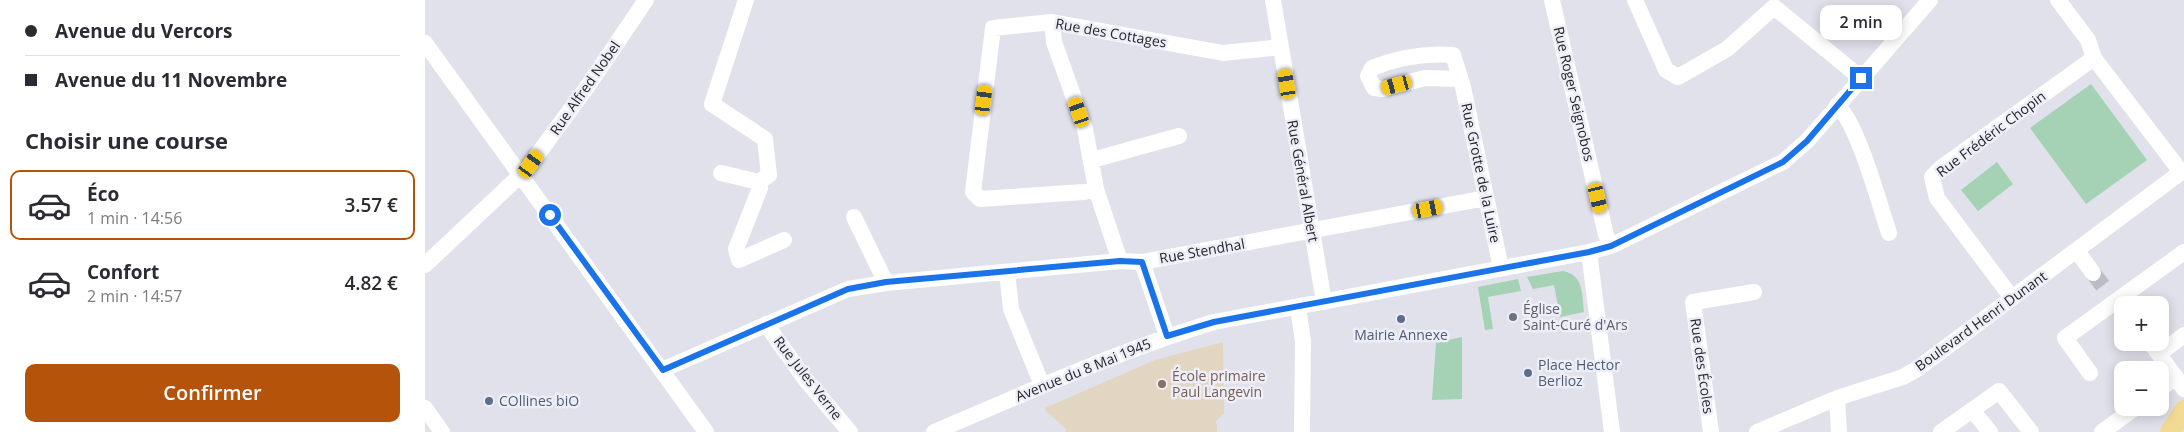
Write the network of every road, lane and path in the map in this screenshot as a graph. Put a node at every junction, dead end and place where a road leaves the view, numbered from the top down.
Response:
1 (646, 0) edge
2 (746, 0) edge
3 (1273, 0) edge
4 (1552, 0) edge
5 (1635, 0) edge
6 (1930, 0) edge
7 (2058, 0) edge
8 (1778, 4) edge
9 (1052, 22) junction
10 (425, 43) edge
11 (1281, 47) junction
12 (2095, 58) junction
13 (1861, 78) junction
14 (1460, 79) junction
15 (1837, 105) junction
16 (1179, 136) dead end
17 (1092, 160) junction
18 (2183, 171) edge
19 (721, 173) dead end
20 (522, 175) junction
21 (759, 182) junction
22 (1097, 189) junction
23 (1486, 198) junction
24 (854, 217) dead end
25 (1312, 232) junction
26 (1889, 233) dead end
27 (784, 240) dead end
28 (1611, 246) junction
29 (2077, 251) junction
30 (1589, 252) junction
31 (2184, 252) edge
32 (1120, 261) junction
33 (1142, 262) junction
34 (425, 264) edge
35 (1501, 268) junction
36 (1007, 272) junction
37 (2093, 273) tunnel mouth
38 (886, 282) junction
39 (1754, 292) dead end
40 (2119, 296) edge
41 (2012, 298) junction
42 (2114, 300) edge
43 (1324, 302) junction
44 (1298, 307) junction
45 (766, 324) junction
46 (1167, 336) junction
47 (2184, 336) edge
48 (2169, 342) edge
49 (2157, 351) edge
50 (663, 370) junction
51 (2090, 373) dead end
52 (2180, 383) edge
53 (1042, 385) junction
54 (1837, 398) junction
55 (425, 408) edge
56 (1972, 410) junction
57 (2124, 416) edge
58 (970, 425) edge
59 (442, 432) edge
60 (706, 432) edge
61 (850, 432) edge
62 (934, 432) edge
63 (1302, 432) edge
64 (1612, 432) edge
65 (1711, 432) edge
66 (1757, 432) edge
67 (1839, 432) edge
68 (1941, 432) edge
69 (1990, 432) edge
70 (2031, 432) edge
71 (2102, 432) edge

1 - 20 street, Rue Alfred Nobel
2 - 21 street
3 - 11 street, Rue Général Albert
4 - 28 street, Rue Roger Seignobos
5 - 8 street
6 - 13 street, Avenue du 8 Mai 1945
7 - 12 street
8 - 13 street
9 - 11 street, Rue des Cottages
9 - 17 street
9 - 22 street, Rue des Cottages
10 - 20 street
11 - 25 street, Rue Général Albert
12 - 18 street
12 - 41 street, Rue Frédéric Chopin
13 - 15 street, Avenue du 8 Mai 1945
14 - 14 street, Rue Grotte de la Luire
14 - 23 street, Rue Grotte de la Luire
15 - 26 street
15 - 28 street, Avenue du 8 Mai 1945
16 - 17 street
17 - 22 street
18 - 29 street, Boulevard Henri Dunant
19 - 21 street
20 - 34 street, Rue Alfred Nobel
20 - 50 street
21 - 27 street
22 - 32 street
23 - 25 street, Rue Stendhal
23 - 35 street, Rue Grotte de la Luire
24 - 38 street
25 - 33 street, Rue Stendhal
25 - 43 street, Rue Général Albert
28 - 30 street, Avenue du 8 Mai 1945
29 - 37 street
29 - 41 street, Boulevard Henri Dunant
30 - 35 street, Avenue du 8 Mai 1945
30 - 64 street
31 - 40 street
32 - 33 street, Rue Stendhal
32 - 36 street, Rue Stendhal
33 - 46 street
35 - 43 street, Avenue du 8 Mai 1945
36 - 38 street, Rue Stendhal
36 - 53 street
38 - 45 street, Rue Stendhal
39 - 65 street, Rue des Écoles
41 - 54 street, Boulevard Henri Dunant
42 - 51 street
43 - 44 street, Avenue du 8 Mai 1945
44 - 46 street, Avenue du 8 Mai 1945
44 - 63 street
45 - 50 street, Rue Stendhal
45 - 61 street, Rue Jules Verne
46 - 53 street, Avenue du 8 Mai 1945
47 - 48 street
49 - 52 street
50 - 60 street
53 - 58 street, Avenue du 8 Mai 1945
54 - 66 street, Boulevard Henri Dunant
54 - 67 street
55 - 59 street
56 - 68 street
56 - 69 street
56 - 70 street
57 - 71 street
58 - 62 street, Avenue du 8 Mai 1945

